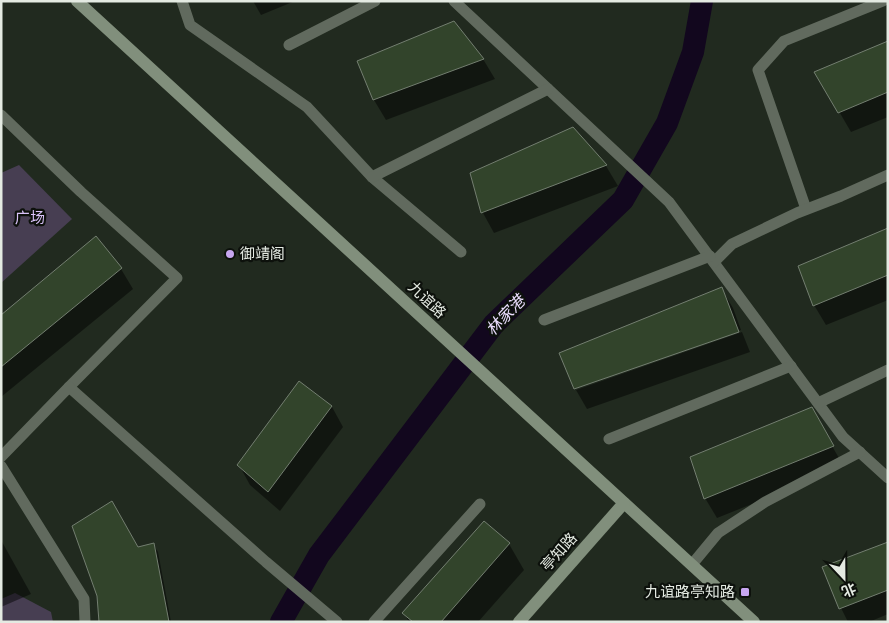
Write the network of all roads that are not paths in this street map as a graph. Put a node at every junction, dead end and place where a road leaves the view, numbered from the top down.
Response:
1 (77, 1) edge
2 (182, 1) edge
3 (375, 1) edge
4 (454, 1) edge
5 (883, 1) edge
6 (289, 45) dead end
7 (548, 89) junction
8 (1, 115) edge
9 (888, 175) edge
10 (372, 177) junction
11 (806, 210) junction
12 (461, 252) dead end
13 (712, 259) junction
14 (544, 320) dead end
15 (791, 366) junction
16 (888, 370) edge
17 (69, 387) junction
18 (818, 403) junction
19 (609, 439) dead end
20 (860, 452) junction
21 (1, 457) edge
22 (1, 466) edge
23 (888, 478) edge
24 (624, 503) junction
25 (480, 504) dead end
26 (693, 566) junction
27 (85, 622) edge
28 (337, 622) edge
29 (374, 622) edge
30 (519, 622) edge
31 (754, 622) edge

1 - 24 street, 九谊路
2 - 10 lane
3 - 6 lane
4 - 7 lane
5 - 11 lane
7 - 10 lane
7 - 13 lane
8 - 17 lane
9 - 11 lane
10 - 12 lane
11 - 13 lane
13 - 14 lane
13 - 15 lane
15 - 18 lane
15 - 19 lane
16 - 18 lane
17 - 21 lane
17 - 28 lane
18 - 20 lane
20 - 23 lane
20 - 26 lane
22 - 27 lane
24 - 26 street, 九谊路
24 - 30 street, 亭知路
25 - 29 lane
26 - 31 street, 九谊路

